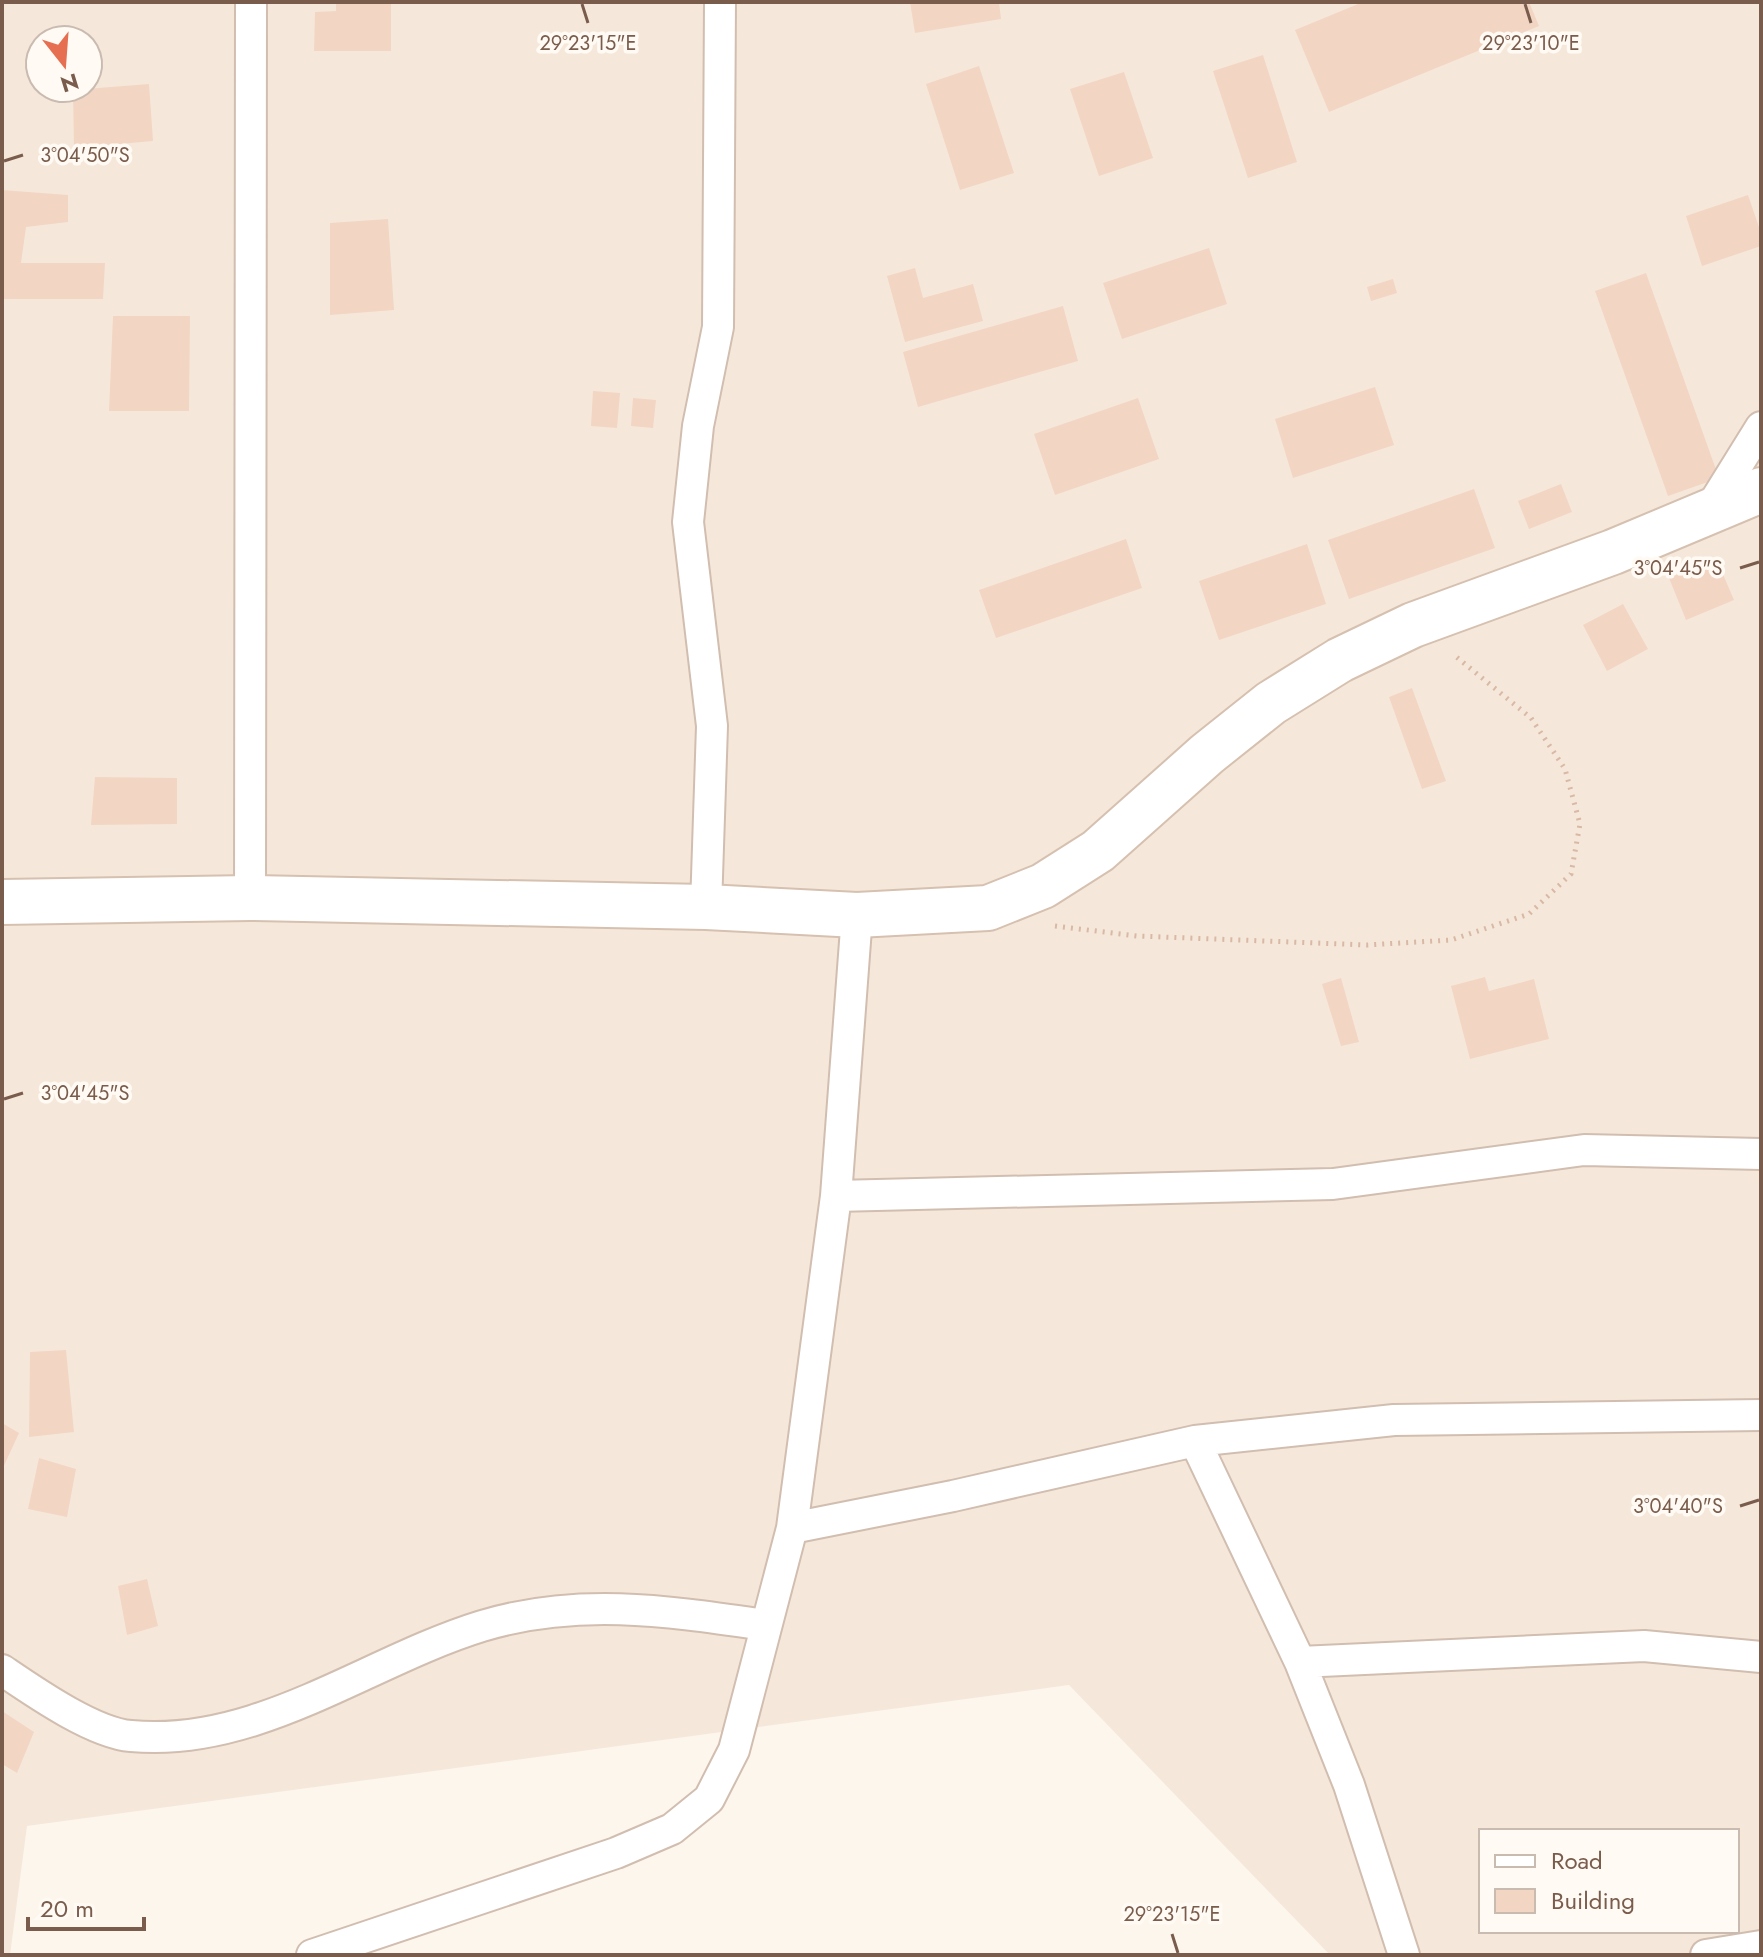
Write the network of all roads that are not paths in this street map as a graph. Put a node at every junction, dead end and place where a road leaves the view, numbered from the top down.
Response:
1 (251, 2) edge
2 (720, 2) edge
3 (1761, 427) edge
4 (1761, 490) edge
5 (1710, 509) junction
6 (250, 898) junction
7 (2, 902) edge
8 (706, 907) junction
9 (857, 915) junction
10 (1761, 1154) edge
11 (836, 1196) junction
12 (1761, 1415) edge
13 (1195, 1441) junction
14 (792, 1528) junction
15 (765, 1625) junction
16 (1761, 1657) edge
17 (1300, 1662) junction
18 (2, 1670) edge
19 (1761, 1946) edge
20 (312, 1955) edge
21 (1404, 1955) edge
22 (1706, 1955) edge

1 - 6 street
2 - 8 street
3 - 5 street
4 - 5 main road
5 - 9 main road
6 - 7 main road
6 - 8 main road
8 - 9 main road
9 - 11 street
10 - 11 street
11 - 14 street
12 - 13 street
13 - 14 street
13 - 17 street
14 - 15 street
15 - 18 street
15 - 20 street
16 - 17 street
17 - 21 street
19 - 22 street

